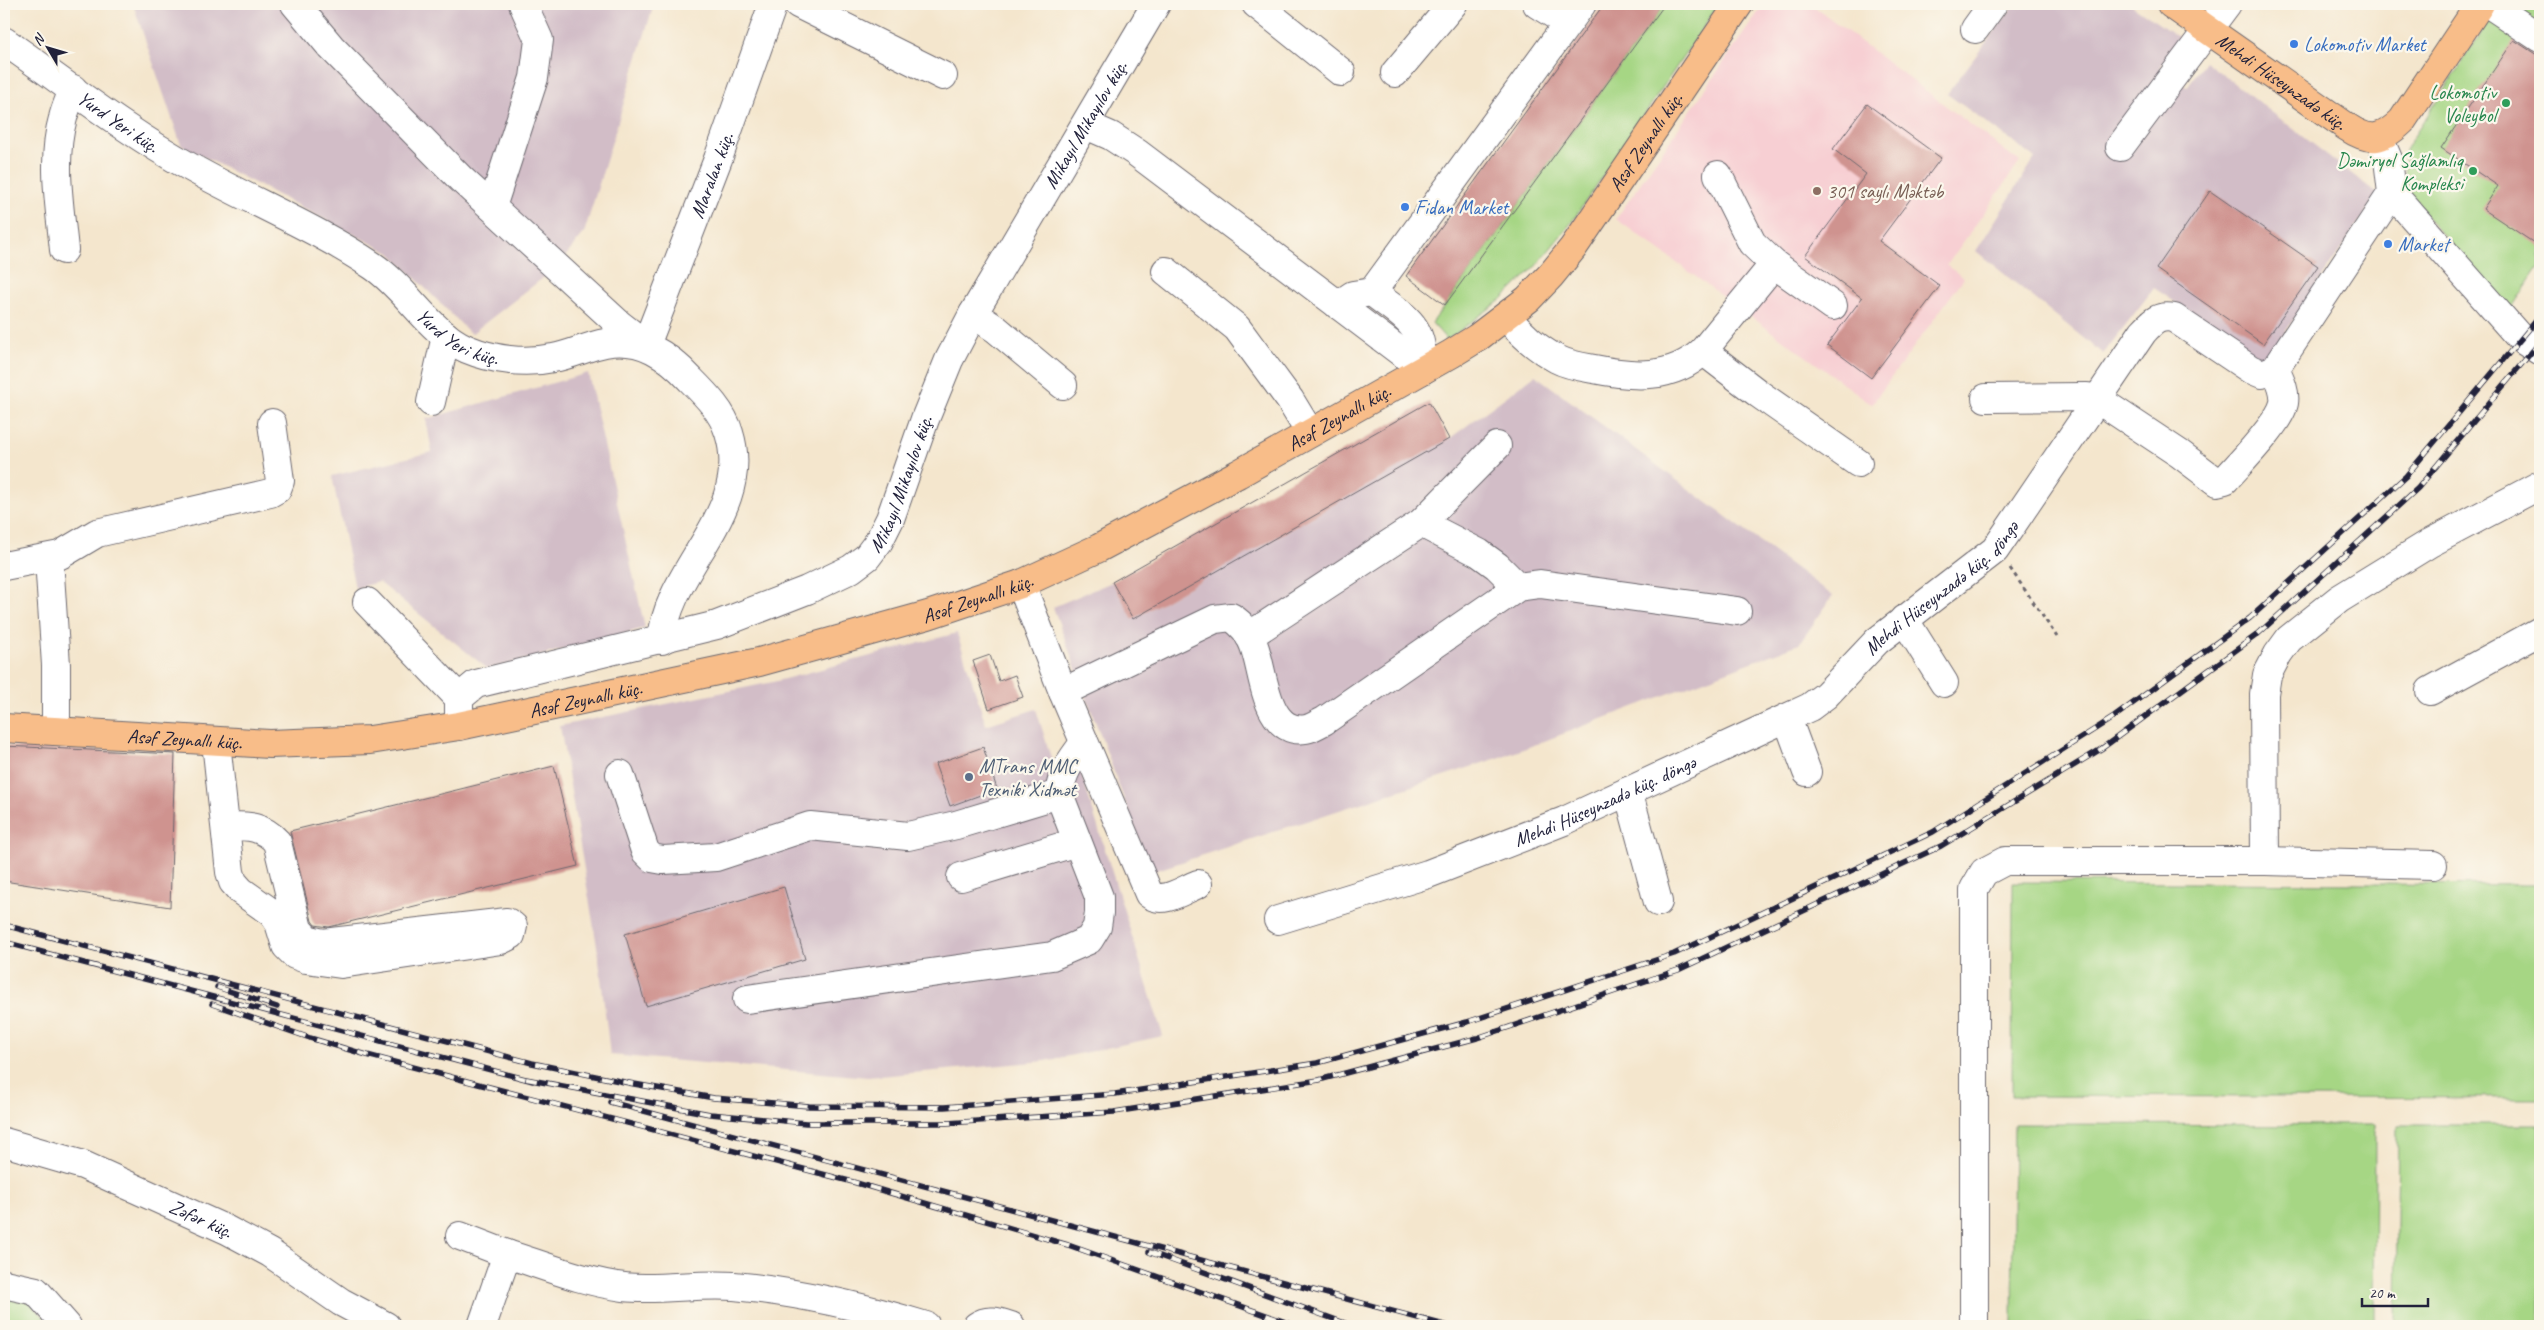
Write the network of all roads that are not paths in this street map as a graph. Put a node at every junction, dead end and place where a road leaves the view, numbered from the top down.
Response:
1 (295, 4) edge
2 (523, 4) edge
3 (773, 4) edge
4 (798, 4) edge
5 (1156, 4) edge
6 (1256, 4) edge
7 (1453, 4) edge
8 (1537, 4) edge
9 (1739, 4) edge
10 (1993, 4) edge
11 (2171, 4) edge
12 (2227, 4) edge
13 (2480, 4) edge
14 (2489, 4) edge
15 (1575, 13) edge
16 (1975, 29) dead end
17 (2208, 30) junction
18 (2540, 38) edge
19 (4, 41) edge
20 (1341, 72) dead end
21 (1395, 73) dead end
22 (943, 76) dead end
23 (73, 89) junction
24 (1086, 125) junction
25 (2379, 138) junction
26 (2120, 147) dead end
27 (1718, 175) dead end
28 (2392, 194) junction
29 (492, 207) junction
30 (64, 250) dead end
31 (1774, 264) junction
32 (1166, 271) dead end
33 (1372, 292) junction
34 (1338, 305) junction
35 (1832, 306) dead end
36 (973, 314) junction
37 (1506, 317) junction
38 (446, 336) junction
39 (646, 345) junction
40 (1703, 351) junction
41 (2540, 351) edge
42 (1422, 370) junction
43 (2275, 370) junction
44 (1063, 384) dead end
45 (1986, 398) dead end
46 (2097, 400) junction
47 (431, 402) dead end
48 (272, 423) dead end
49 (1310, 434) junction
50 (1497, 446) dead end
51 (1858, 462) dead end
52 (2540, 485) edge
53 (1421, 523) junction
54 (49, 559) junction
55 (4, 566) edge
56 (1022, 584) junction
57 (1518, 587) junction
58 (367, 602) dead end
59 (1738, 611) dead end
60 (1904, 619) junction
61 (2540, 631) edge
62 (1249, 636) junction
63 (662, 640) junction
64 (1944, 682) dead end
65 (2430, 691) dead end
66 (1062, 692) junction
67 (459, 698) junction
68 (1787, 718) junction
69 (459, 726) junction
70 (4, 728) edge
71 (56, 731) junction
72 (216, 742) junction
73 (1084, 743) junction
74 (1807, 772) dead end
75 (620, 774) dead end
76 (1628, 792) junction
77 (1059, 794) junction
78 (225, 826) junction
79 (1077, 842) junction
80 (2265, 860) junction
81 (2434, 865) dead end
82 (961, 877) dead end
83 (1198, 884) dead end
84 (1658, 902) dead end
85 (1278, 920) dead end
86 (747, 999) dead end
87 (4, 1142) edge
88 (460, 1236) dead end
89 (507, 1254) junction
90 (4, 1284) edge
91 (67, 1326) edge
92 (386, 1326) edge
93 (482, 1326) edge
94 (926, 1326) edge
95 (977, 1326) edge
96 (1011, 1326) edge
97 (1974, 1326) edge

1 - 29 street
2 - 29 street
3 - 39 street, Maralan küç.
4 - 22 street
5 - 24 street, Mikayıl Mikayılov küç.
6 - 20 street
7 - 21 street
8 - 15 street
9 - 37 main road, Asəf Zeynallı küç.
10 - 16 street
11 - 17 main road, Mehdi Hüseynzadə küç.
12 - 17 street
13 - 25 main road
14 - 18 street
15 - 33 street
17 - 25 main road, Mehdi Hüseynzadə küç.
17 - 26 street
19 - 23 street, Yurd Yeri küç.
23 - 30 street
23 - 38 street, Yurd Yeri küç.
24 - 34 street
24 - 36 street, Mikayıl Mikayılov küç.
25 - 28 street
27 - 31 street
28 - 41 street
28 - 43 street
29 - 39 street
31 - 35 street
31 - 40 street
32 - 49 street
33 - 34 street
33 - 42 street
34 - 42 street
36 - 44 street
36 - 63 street, Mikayıl Mikayılov küç.
37 - 40 street
37 - 42 main road, Asəf Zeynallı küç.
38 - 39 street, Yurd Yeri küç.
38 - 47 street
39 - 63 street, Yurd Yeri küç.
40 - 51 street
42 - 49 main road, Asəf Zeynallı küç.
43 - 46 street, Mehdi Hüseynzadə küç. döngə
43 - 46 street
45 - 46 street
46 - 60 street, Mehdi Hüseynzadə küç. döngə
48 - 54 street
49 - 56 main road, Asəf Zeynallı küç.
50 - 53 street
52 - 80 street
53 - 57 street
53 - 62 street
54 - 55 street
54 - 71 street
56 - 66 street
56 - 69 main road, Asəf Zeynallı küç.
57 - 59 street
57 - 62 street
58 - 67 street
60 - 64 street
60 - 68 street, Mehdi Hüseynzadə küç. döngə
61 - 65 street
62 - 66 street
63 - 67 street, Mikayıl Mikayılov küç.
66 - 73 street
67 - 69 street
68 - 74 street
68 - 76 street, Mehdi Hüseynzadə küç. döngə
69 - 72 main road, Asəf Zeynallı küç.
70 - 71 main road, Asəf Zeynallı küç.
71 - 72 main road, Asəf Zeynallı küç.
72 - 78 street
73 - 77 street
73 - 83 street
75 - 77 street
76 - 84 street
76 - 85 street, Mehdi Hüseynzadə küç. döngə
77 - 79 street
78 - 78 street
79 - 82 street
79 - 86 street
80 - 81 street
80 - 97 street
87 - 92 street, Zəfər küç.
88 - 89 street
89 - 93 street
89 - 94 street
90 - 91 street
95 - 96 street

